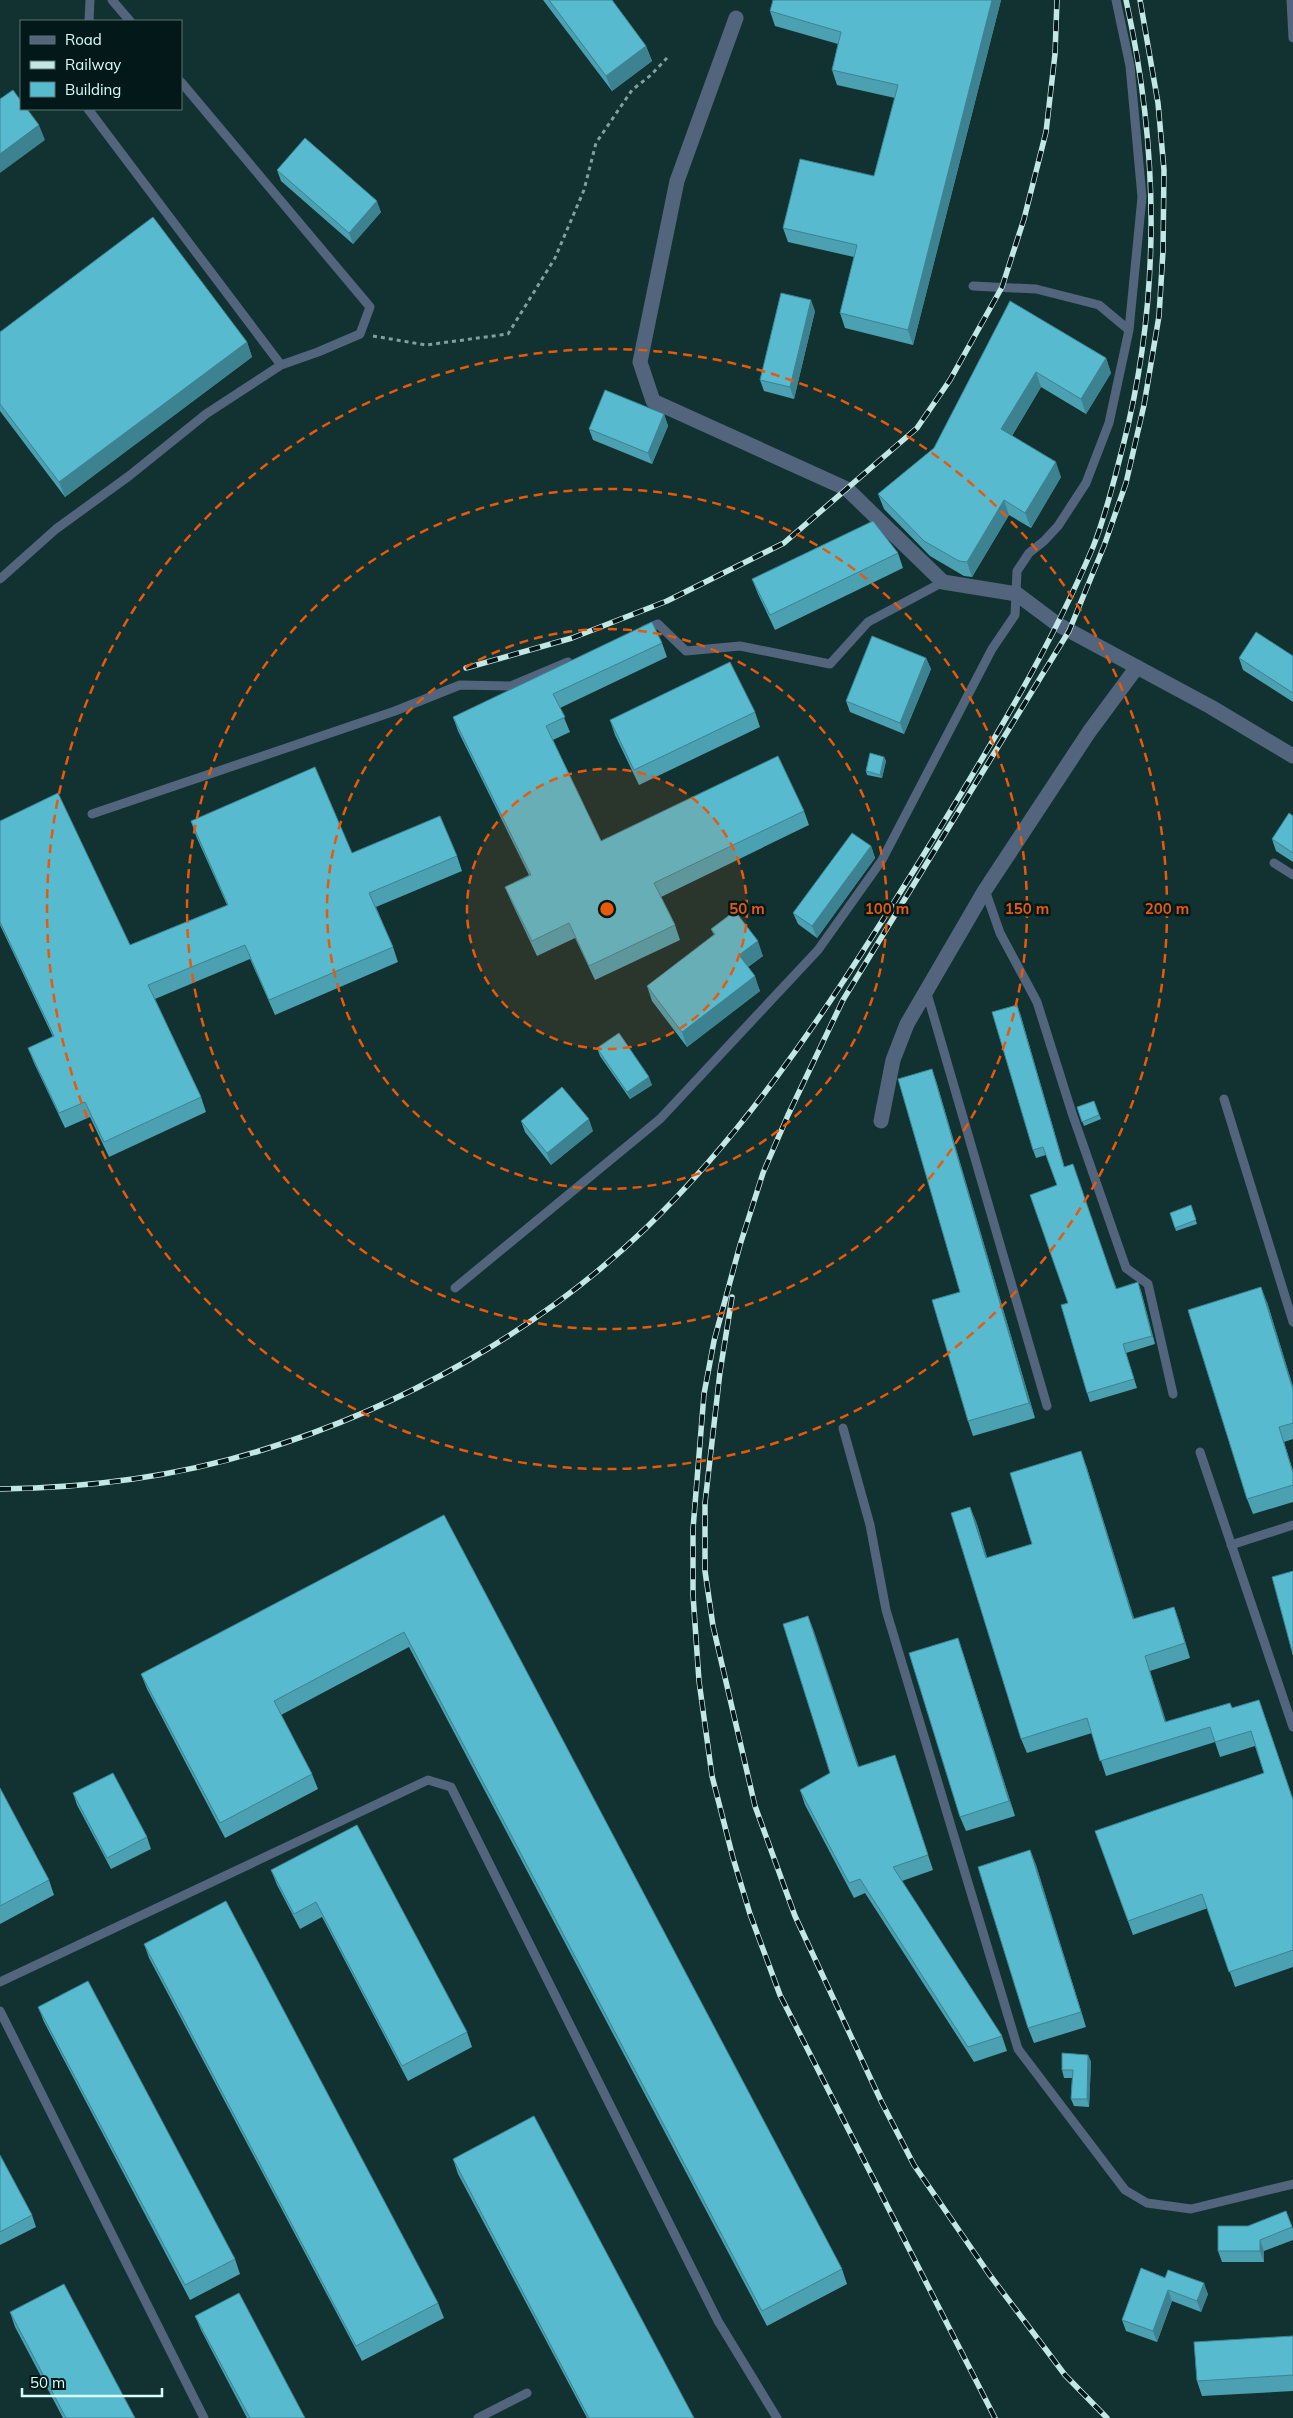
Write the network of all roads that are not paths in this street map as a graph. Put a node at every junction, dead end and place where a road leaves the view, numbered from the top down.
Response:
1 (90, 0) edge
2 (112, 0) edge
3 (1116, 0) edge
4 (1291, 0) edge
5 (736, 18) dead end
6 (89, 20) edge
7 (129, 20) edge
8 (1293, 38) edge
9 (182, 83) edge
10 (89, 110) edge
11 (973, 286) dead end
12 (1129, 330) junction
13 (281, 365) junction
14 (0, 579) edge
15 (943, 582) junction
16 (1017, 594) junction
17 (639, 632) edge
18 (575, 659) edge
19 (1137, 667) junction
20 (1293, 756) edge
21 (92, 814) dead end
22 (1274, 863) dead end
23 (1293, 875) edge
24 (985, 890) junction
25 (926, 990) junction
26 (1224, 1099) dead end
27 (881, 1121) dead end
28 (455, 1288) dead end
29 (1293, 1322) edge
30 (1173, 1394) dead end
31 (1047, 1406) dead end
32 (844, 1428) dead end
33 (1200, 1452) dead end
34 (1293, 1525) edge
35 (1231, 1545) junction
36 (1293, 1727) edge
37 (0, 1982) edge
38 (0, 2011) edge
39 (1293, 2184) edge
40 (527, 2393) dead end
41 (204, 2418) edge
42 (478, 2418) edge
43 (777, 2418) edge

1 - 6 lane
2 - 7 lane
3 - 12 lane
4 - 8 lane
5 - 15 street
9 - 13 lane
10 - 13 lane
11 - 12 lane
12 - 16 lane
13 - 14 lane
15 - 16 street
15 - 17 lane
16 - 19 street
16 - 28 lane
18 - 21 lane
19 - 20 street
19 - 24 street
22 - 23 lane
24 - 25 street
24 - 30 lane
25 - 27 street
25 - 31 lane
26 - 29 lane
32 - 39 lane
33 - 35 lane
34 - 35 lane
35 - 36 lane
37 - 43 lane
38 - 41 lane
40 - 42 lane

